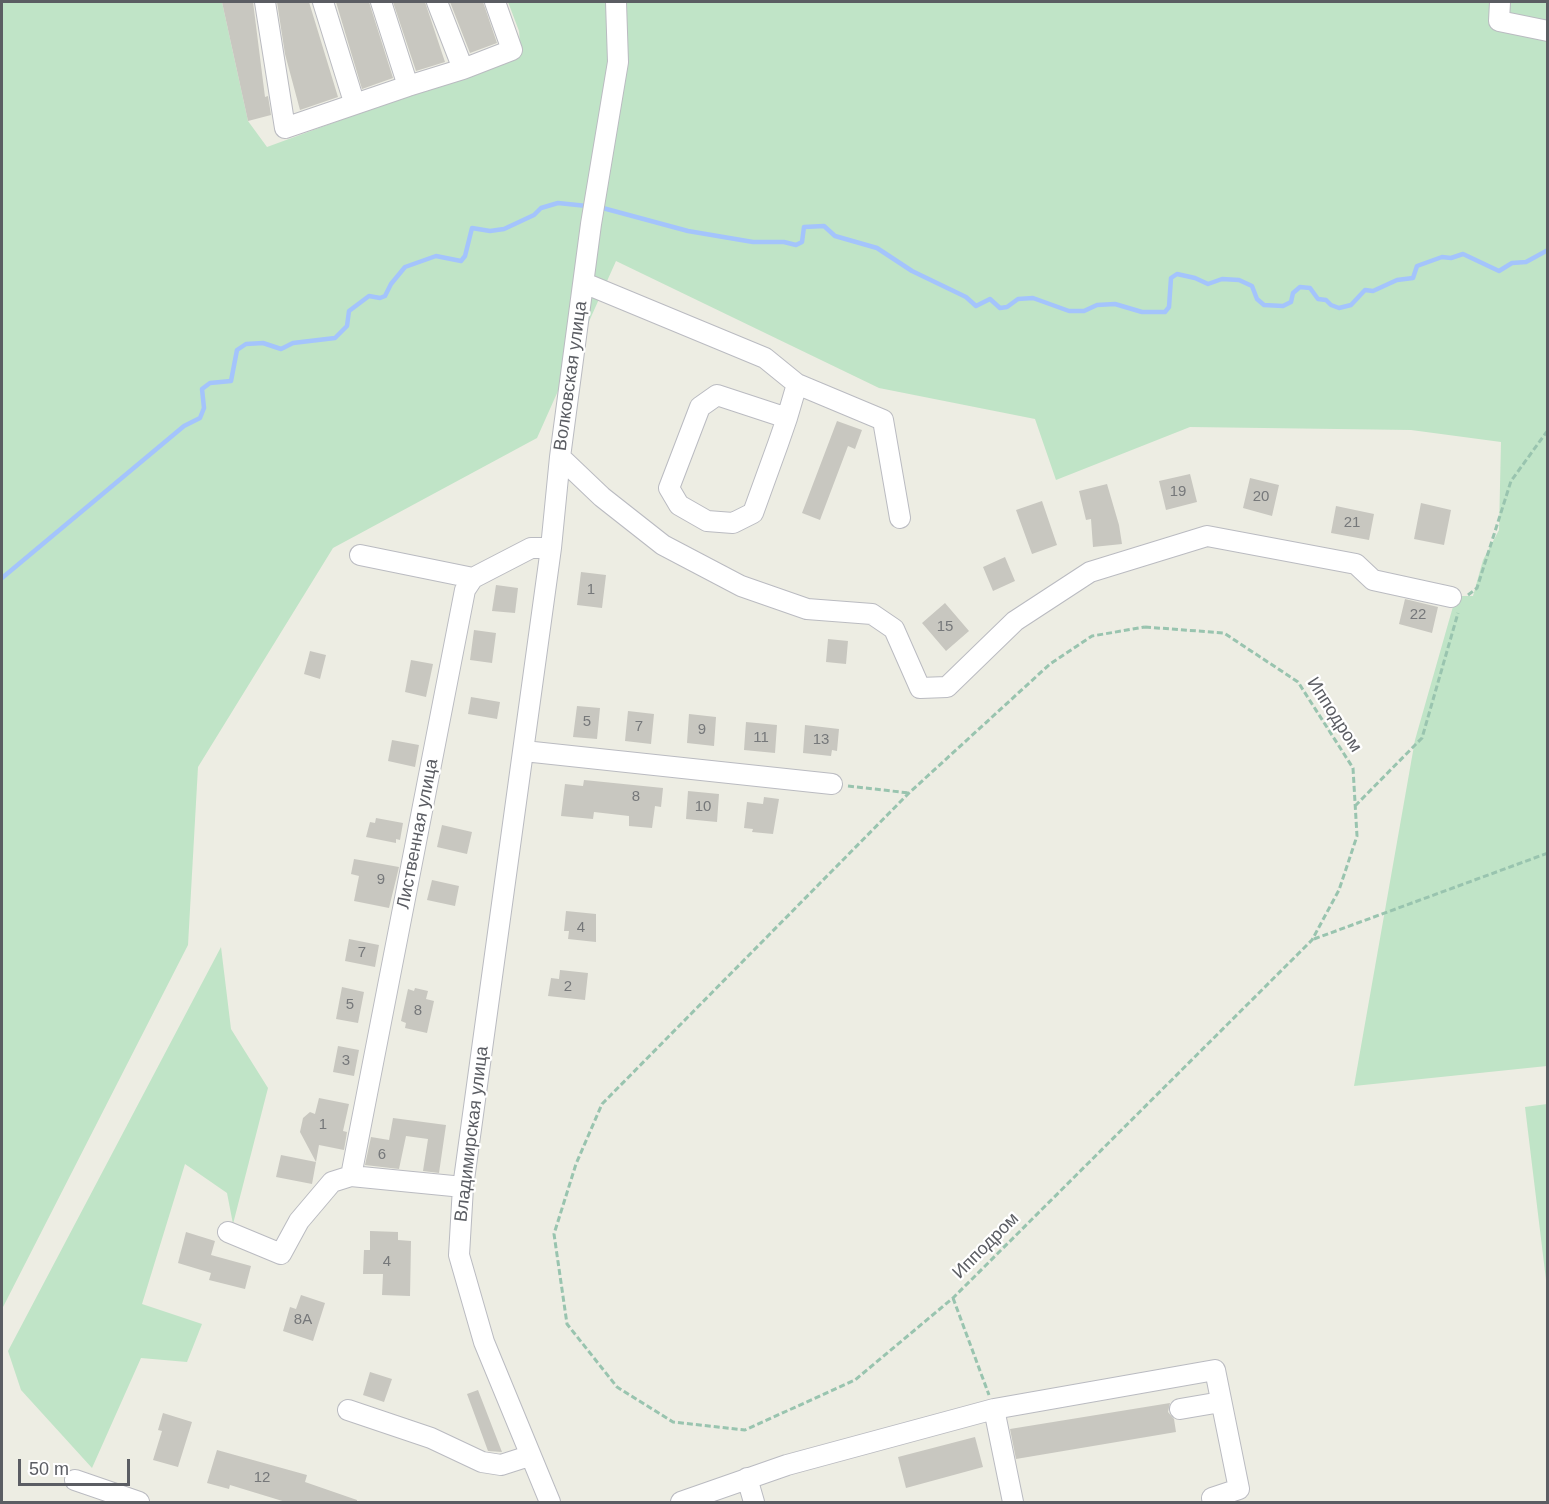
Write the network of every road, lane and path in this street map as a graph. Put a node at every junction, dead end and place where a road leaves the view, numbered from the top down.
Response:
1 (265, 2) edge
2 (323, 2) edge
3 (381, 2) edge
4 (437, 2) edge
5 (495, 2) edge
6 (616, 2) edge
7 (1500, 2) edge
8 (1548, 31) edge
9 (463, 69) junction
10 (408, 86) junction
11 (354, 102) junction
12 (585, 283) junction
13 (797, 384) junction
14 (787, 418) junction
15 (1548, 430) edge
16 (560, 457) junction
17 (900, 518) dead end
18 (551, 548) junction
19 (360, 555) dead end
20 (473, 578) junction
21 (1456, 598) junction
22 (524, 751) junction
23 (832, 784) joint
24 (909, 793) junction
25 (1355, 807) junction
26 (1548, 853) edge
27 (1312, 940) junction
28 (351, 1176) junction
29 (463, 1187) junction
30 (228, 1232) dead end
31 (953, 1298) junction
32 (1221, 1402) junction
33 (994, 1409) junction
34 (1179, 1409) dead end
35 (348, 1410) dead end
36 (530, 1456) junction
37 (747, 1478) junction
38 (75, 1480) dead end
39 (139, 1503) edge
40 (550, 1503) edge
41 (681, 1503) edge
42 (754, 1503) edge
43 (1013, 1503) edge
44 (1213, 1503) edge

1 - 11 street
2 - 11 street
3 - 10 street
4 - 9 street
5 - 9 street
6 - 12 street, Волковская улица
7 - 8 street
9 - 10 street
10 - 11 street
12 - 13 street
12 - 16 street, Волковская улица
13 - 14 street
13 - 17 street
14 - 14 street
15 - 21 path
16 - 18 street, Волковская улица
16 - 21 street
18 - 20 street
18 - 22 street, Волковская улица
19 - 20 street
20 - 28 street, Лиственная улица
21 - 25 path
22 - 23 street
22 - 29 street, Владимирская улица
23 - 24 path
24 - 25 path, Ипподром
24 - 31 path, Ипподром
25 - 27 path, Ипподром
26 - 27 path
27 - 31 path, Ипподром
28 - 29 street
28 - 30 street
29 - 36 street, Владимирская улица
31 - 33 path
32 - 33 street
32 - 34 street
32 - 44 street
33 - 37 street
33 - 43 street
35 - 36 street
36 - 40 street, Владимирская улица
37 - 41 street
37 - 42 street
38 - 39 street

